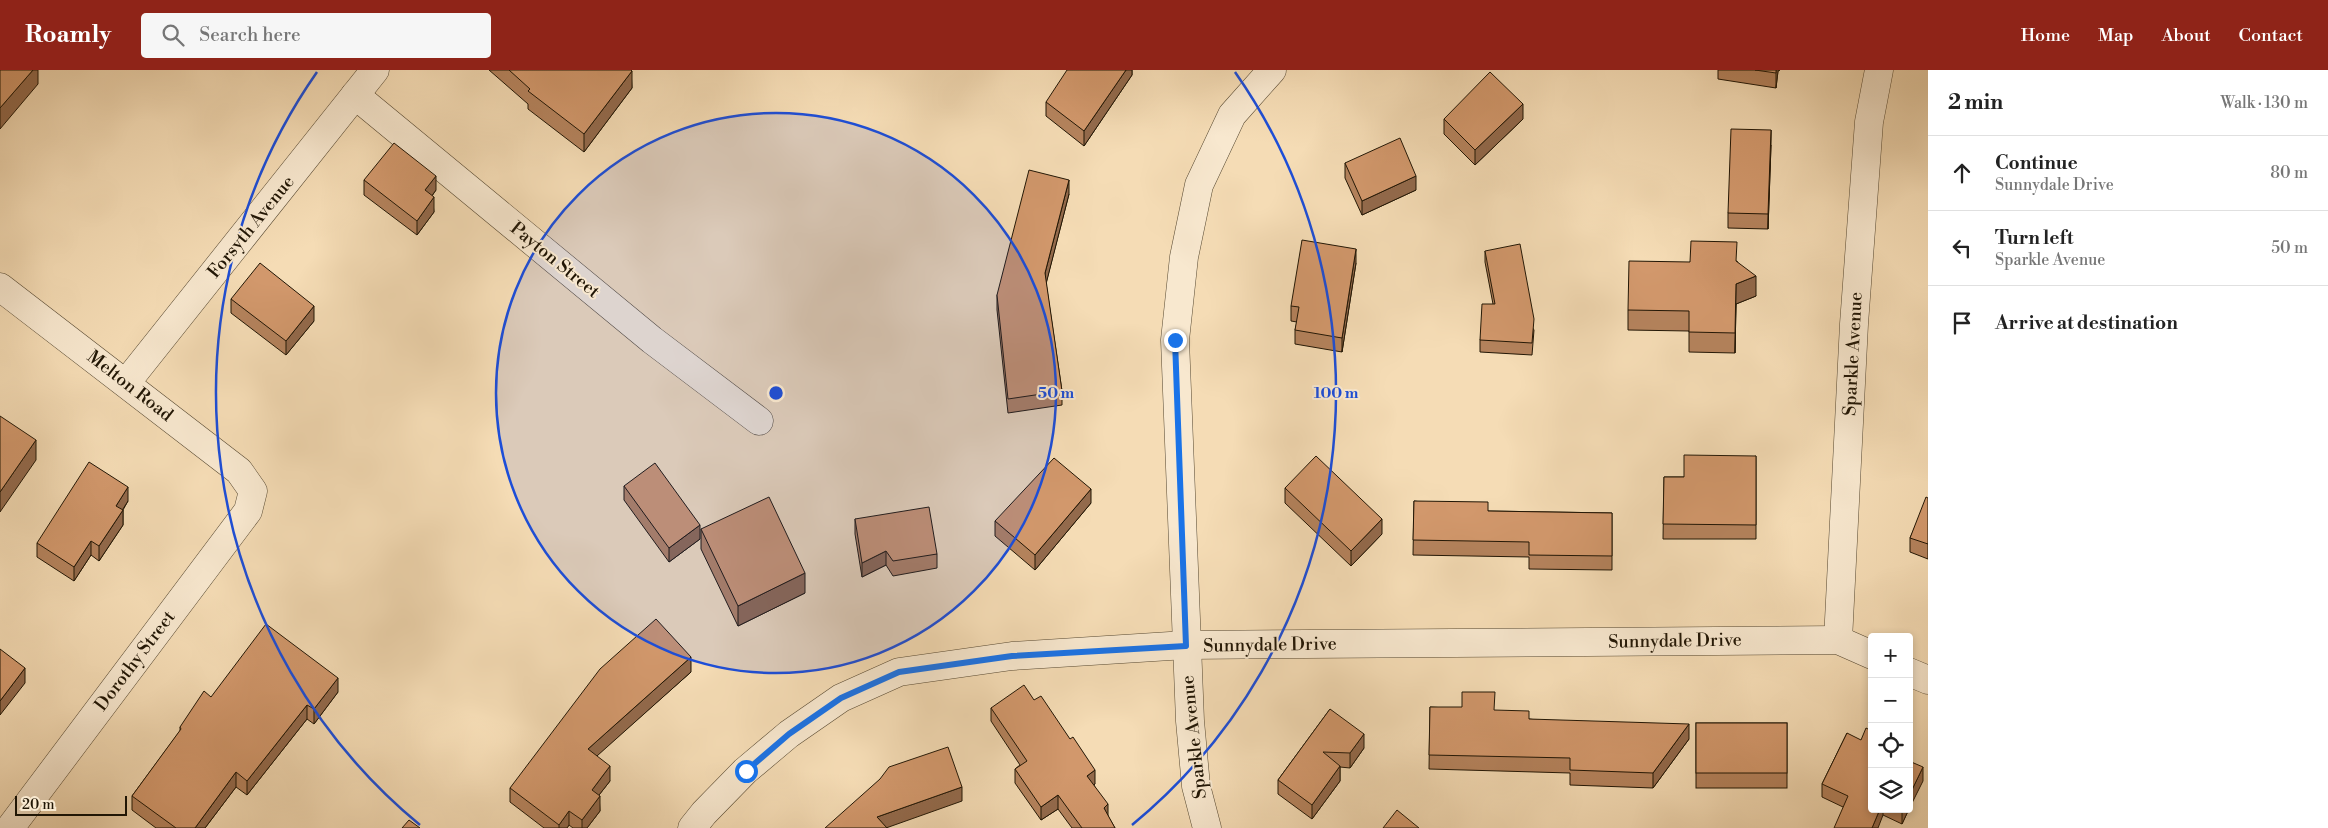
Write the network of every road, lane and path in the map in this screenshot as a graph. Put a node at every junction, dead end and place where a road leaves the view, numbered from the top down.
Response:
1 (375, 70) edge
2 (1272, 70) edge
3 (1879, 70) edge
4 (355, 95) junction
5 (0, 287) edge
6 (126, 383) junction
7 (759, 421) dead end
8 (253, 492) joint
9 (1838, 640) junction
10 (1186, 646) junction
11 (1868, 653) edge
12 (1913, 674) edge
13 (1928, 680) edge
14 (10, 828) edge
15 (692, 828) edge
16 (1206, 828) edge

1 - 4 street, Forsyth Avenue
2 - 10 street, Sparkle Avenue
3 - 9 street, Sparkle Avenue
4 - 6 street, Forsyth Avenue
4 - 7 street, Payton Street
5 - 6 street, Melton Road
6 - 8 street, Melton Road
8 - 14 street, Dorothy Street
9 - 10 street, Sunnydale Drive
9 - 11 street, Sunnydale Drive
10 - 15 street, Sunnydale Drive
10 - 16 street, Sparkle Avenue
12 - 13 street

